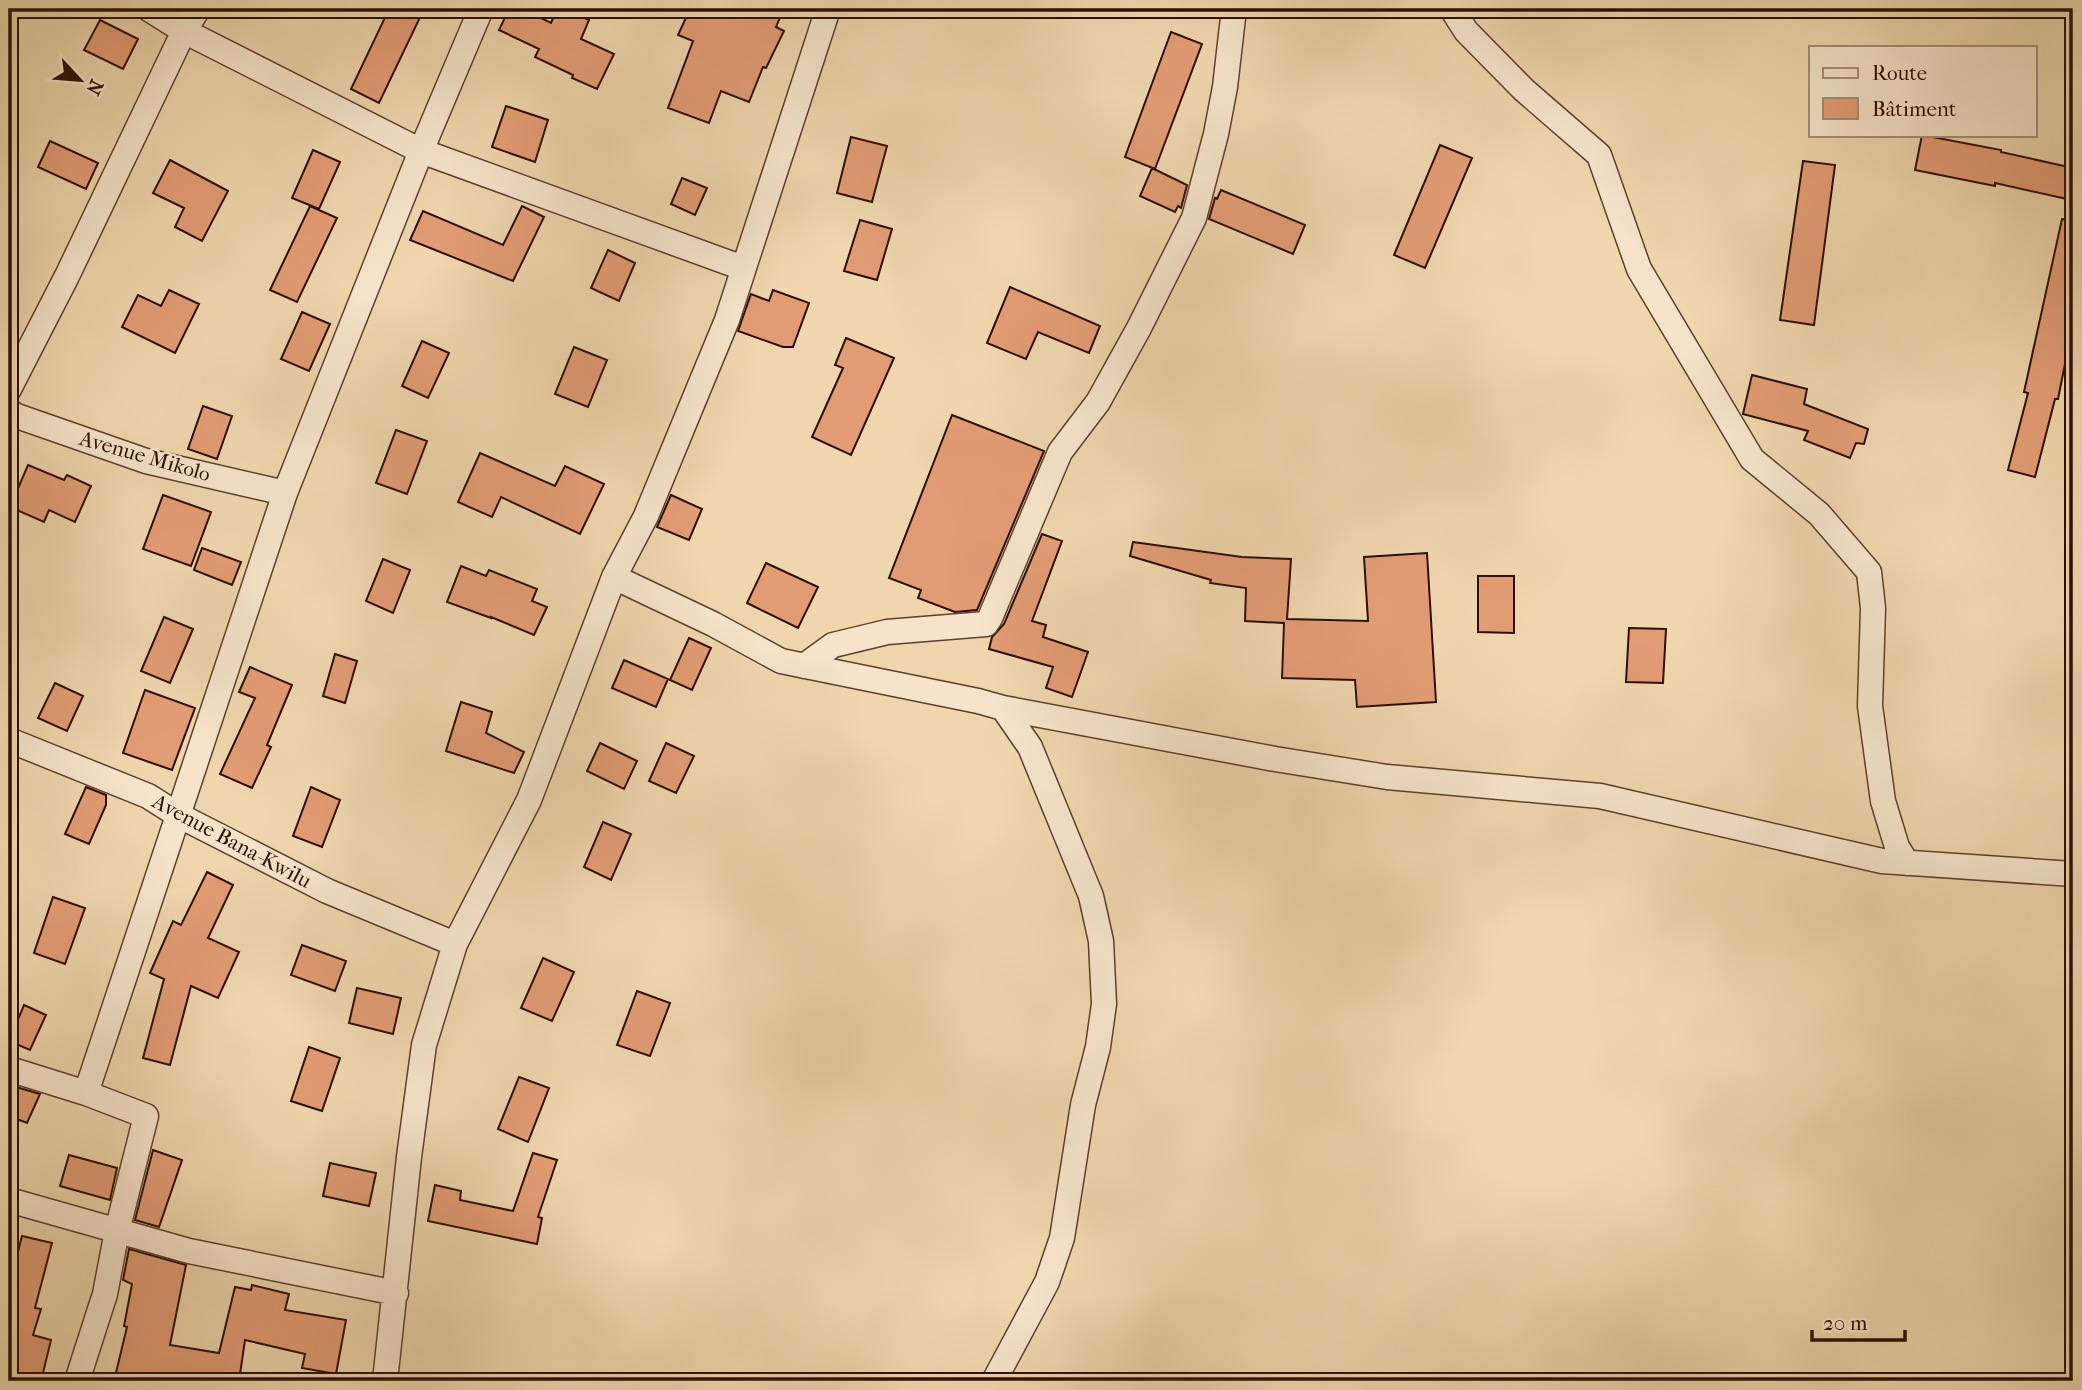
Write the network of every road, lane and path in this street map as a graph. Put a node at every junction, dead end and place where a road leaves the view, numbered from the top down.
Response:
1 (149, 9) edge
2 (198, 9) edge
3 (481, 9) edge
4 (828, 9) edge
5 (1234, 9) edge
6 (1452, 9) edge
7 (184, 31) junction
8 (421, 151) junction
9 (743, 268) junction
10 (9, 389) edge
11 (9, 410) edge
12 (285, 493) junction
13 (614, 577) junction
14 (804, 666) junction
15 (1003, 708) junction
16 (9, 740) edge
17 (178, 815) junction
18 (1907, 863) junction
19 (2073, 874) edge
20 (455, 944) junction
21 (9, 1069) edge
22 (86, 1093) junction
23 (9, 1200) edge
24 (117, 1231) junction
25 (396, 1293) junction
26 (77, 1381) edge
27 (385, 1381) edge
28 (994, 1381) edge

1 - 7 street
2 - 7 street
3 - 8 street
4 - 9 street
5 - 14 street
6 - 18 street
7 - 8 street
7 - 10 street
8 - 9 street
8 - 12 street
9 - 13 street
11 - 12 street, Avenue Mikolo
12 - 17 street
13 - 14 street
13 - 20 street
14 - 15 street
15 - 18 street
15 - 28 street
16 - 17 street, Avenue Bana-Kwilu
17 - 20 street, Avenue Bana-Kwilu
17 - 22 street
18 - 19 street
20 - 25 street
21 - 22 street
22 - 24 street
23 - 24 street
24 - 25 street
24 - 26 street
25 - 27 street

